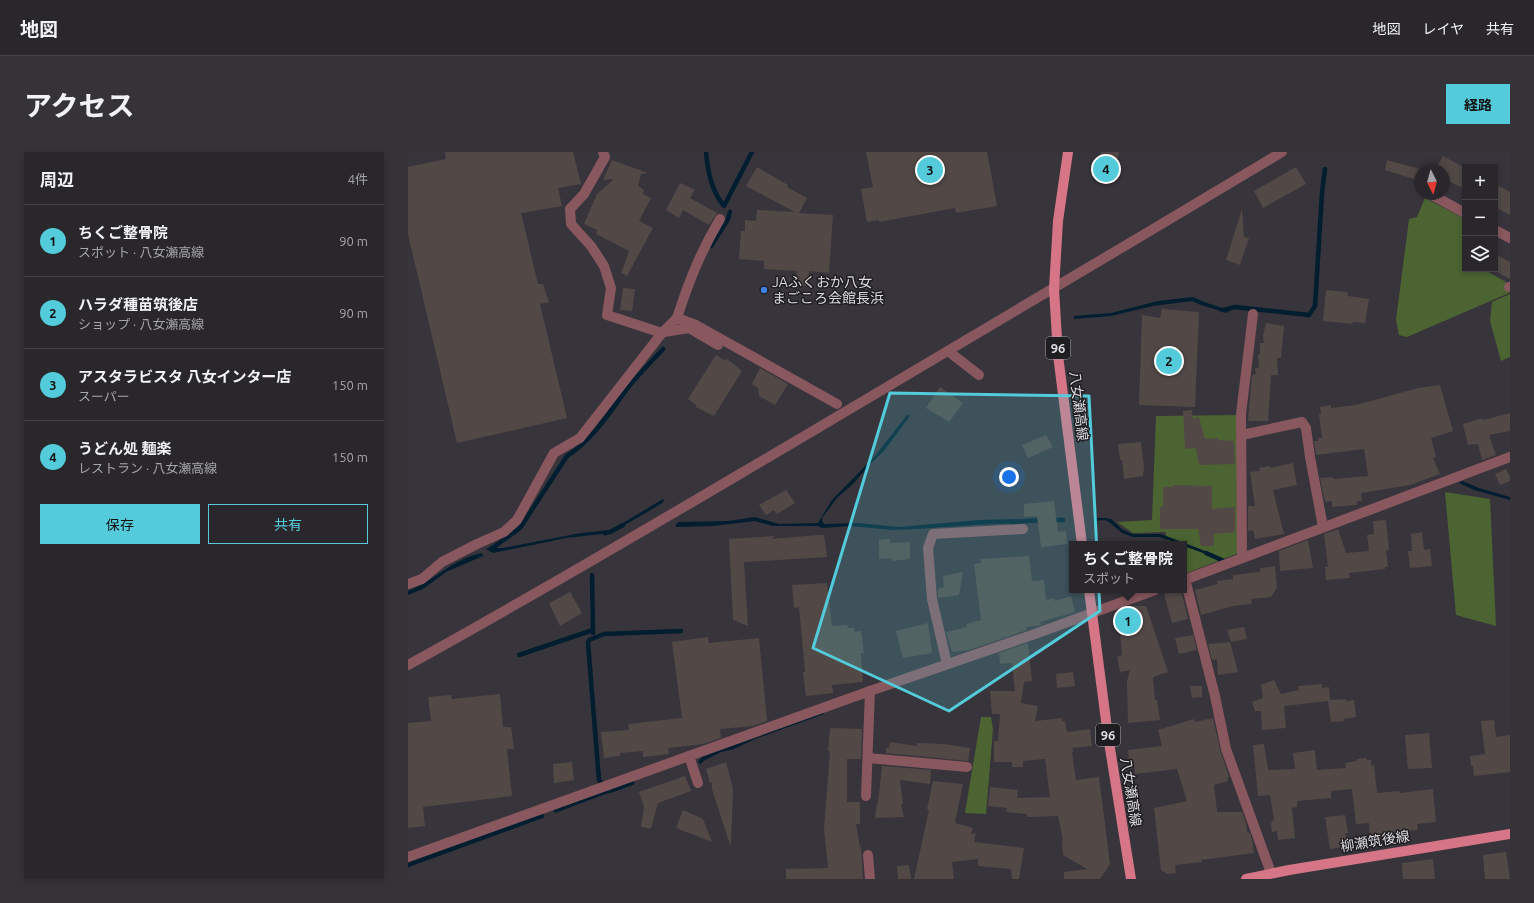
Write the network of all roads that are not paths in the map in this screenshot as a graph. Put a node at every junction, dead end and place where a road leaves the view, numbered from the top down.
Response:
1 (603, 152) edge
2 (1068, 152) edge
3 (1282, 152) edge
4 (1441, 200) edge
5 (1462, 211) edge
6 (720, 219) dead end
7 (1498, 232) edge
8 (1510, 238) edge
9 (1054, 289) junction
10 (1253, 314) dead end
11 (677, 318) junction
12 (663, 332) junction
13 (718, 345) dead end
14 (948, 352) junction
15 (979, 375) dead end
16 (837, 404) dead end
17 (1242, 435) junction
18 (1510, 457) edge
19 (1323, 527) junction
20 (1023, 529) dead end
21 (1082, 541) edge
22 (1242, 557) junction
23 (1187, 578) edge
24 (408, 584) edge
25 (1187, 590) edge
26 (1089, 593) edge
27 (1147, 593) edge
28 (1092, 613) junction
29 (947, 664) junction
30 (408, 665) edge
31 (870, 692) junction
32 (689, 756) junction
33 (868, 758) junction
34 (967, 767) dead end
35 (698, 783) dead end
36 (866, 796) dead end
37 (1510, 834) edge
38 (868, 855) dead end
39 (408, 857) edge
40 (1271, 873) junction
41 (870, 879) edge
42 (1131, 879) edge
43 (1246, 879) edge

1 - 12 street
2 - 9 main road, 八女瀬高線 / 96
3 - 9 street
4 - 5 street
6 - 11 street
7 - 8 street
9 - 14 street
9 - 21 main road, 八女瀬高線 / 96
10 - 17 street
11 - 12 street
11 - 16 street
12 - 13 street
12 - 24 street
14 - 15 street
14 - 30 street
17 - 19 street
17 - 22 street
18 - 19 street
19 - 22 street
20 - 29 street
22 - 23 street
25 - 40 street
26 - 28 main road, 八女瀬高線 / 96
27 - 28 street
28 - 29 street
28 - 42 main road, 八女瀬高線 / 96
29 - 31 street
31 - 32 street
31 - 33 street
32 - 35 street
32 - 39 street
33 - 34 street
33 - 36 street
37 - 40 main road, 柳瀬筑後線
38 - 41 street
40 - 43 main road, 柳瀬筑後線

